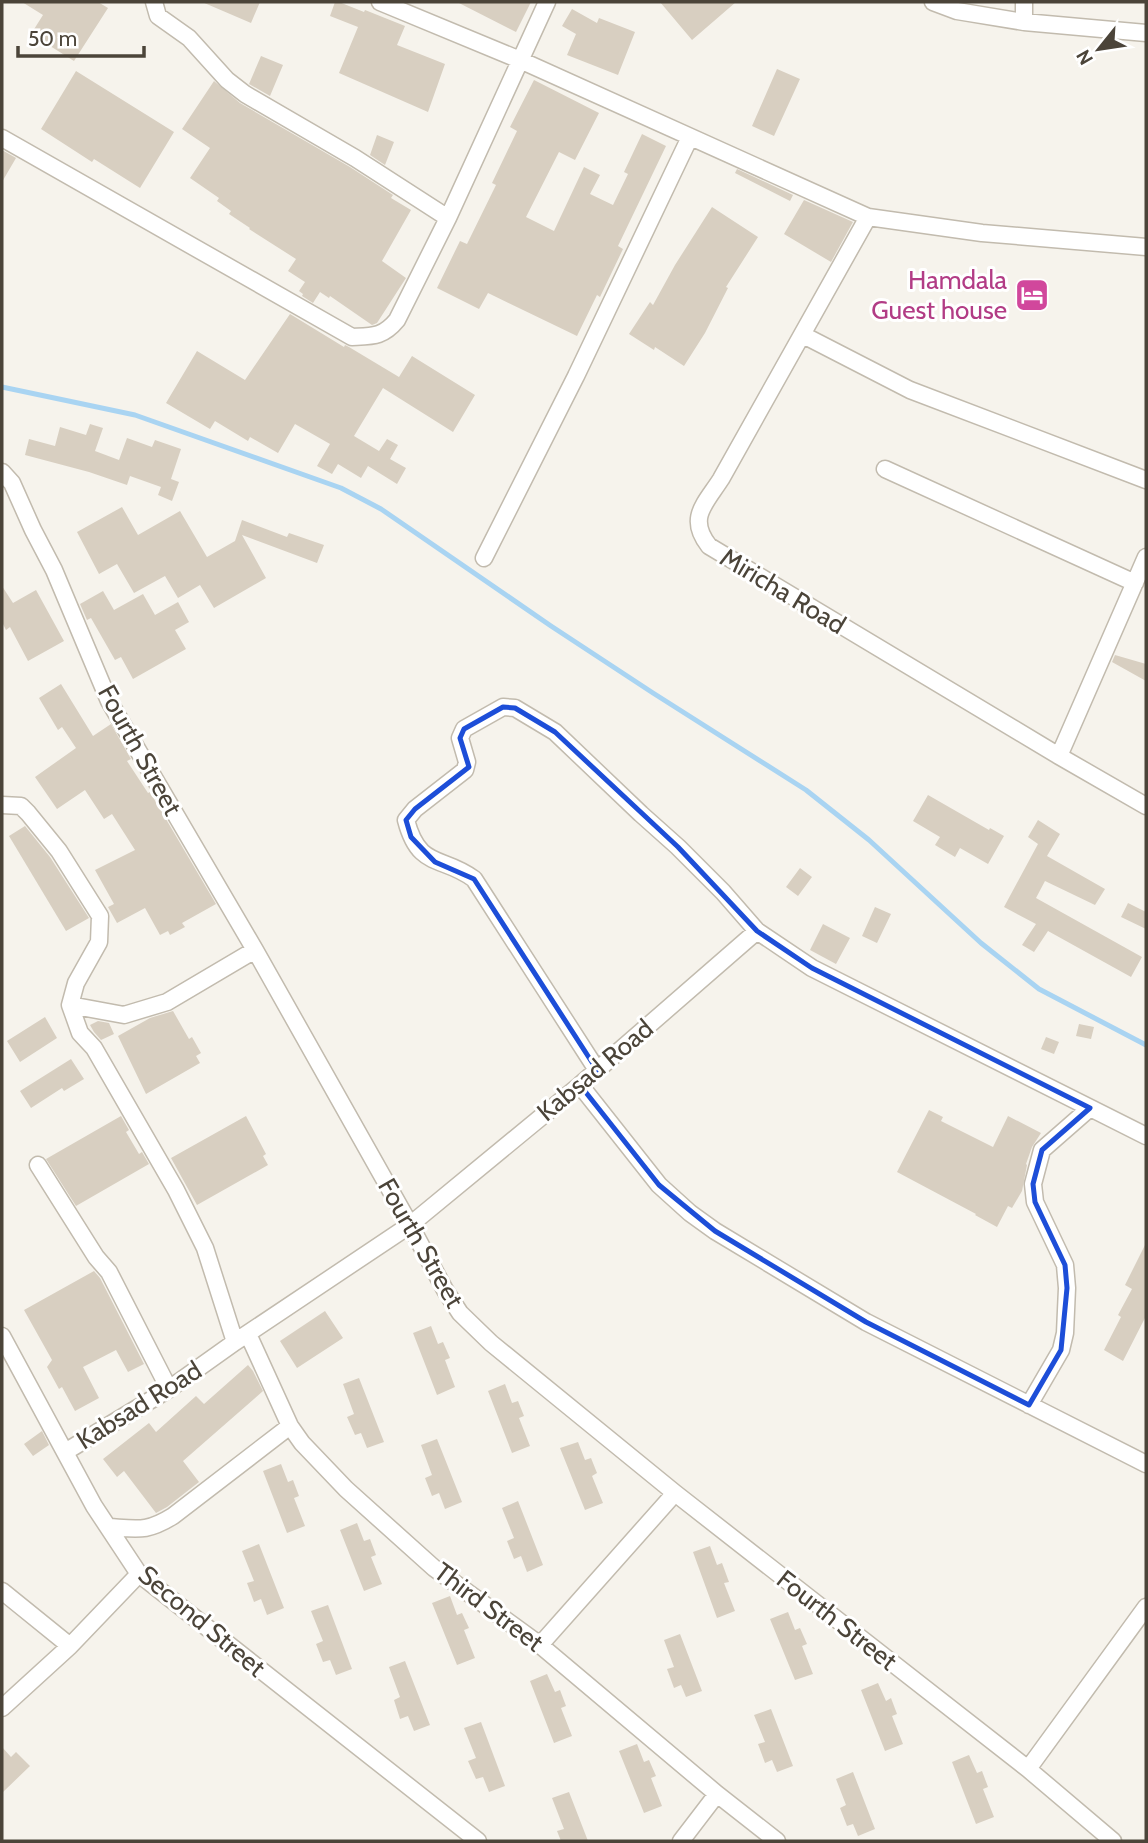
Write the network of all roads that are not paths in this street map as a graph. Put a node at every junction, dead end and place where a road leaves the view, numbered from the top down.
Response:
1 (155, 2) edge
2 (380, 2) edge
3 (547, 2) edge
4 (933, 2) edge
5 (1024, 2) edge
6 (1024, 22) junction
7 (1146, 33) edge
8 (520, 60) junction
9 (690, 137) junction
10 (2, 138) edge
11 (868, 217) junction
12 (447, 218) junction
13 (1146, 247) edge
14 (803, 335) junction
15 (885, 469) dead end
16 (2, 472) edge
17 (1146, 480) edge
18 (1146, 557) edge
19 (484, 558) dead end
20 (1135, 583) junction
21 (1059, 756) junction
22 (2, 805) edge
23 (1146, 806) edge
24 (757, 931) junction
25 (255, 950) junction
26 (70, 1005) junction
27 (597, 1070) junction
28 (580, 1085) junction
29 (1090, 1108) junction
30 (1146, 1136) edge
31 (38, 1166) dead end
32 (410, 1225) junction
33 (2, 1336) edge
34 (241, 1338) junction
35 (169, 1389) junction
36 (1029, 1405) junction
37 (290, 1426) junction
38 (65, 1452) junction
39 (1146, 1464) edge
40 (675, 1493) junction
41 (109, 1527) junction
42 (139, 1574) junction
43 (2, 1591) edge
44 (1146, 1607) edge
45 (540, 1645) junction
46 (70, 1646) junction
47 (2, 1708) edge
48 (1028, 1769) junction
49 (717, 1794) junction
50 (478, 1841) edge
51 (681, 1841) edge
52 (777, 1841) edge
53 (1113, 1841) edge

1 - 12 street
2 - 8 street
3 - 8 street
4 - 6 street
5 - 6 street
6 - 7 street
8 - 9 street
8 - 12 street
9 - 11 street
9 - 19 street
10 - 12 street
11 - 13 street
11 - 14 street, Miricha Road
14 - 17 street
14 - 21 street, Miricha Road
15 - 20 street
16 - 25 street, Fourth Street
18 - 20 street
20 - 21 street
21 - 23 street, Miricha Road
22 - 26 street
24 - 27 street, Kabsad Road
24 - 27 street
24 - 29 street
25 - 26 street
25 - 32 street, Fourth Street
26 - 34 street, Third Street
27 - 28 street, Kabsad Road
28 - 32 street, Kabsad Road
28 - 36 street
29 - 30 street
29 - 36 street
31 - 35 street
32 - 34 street, Kabsad Road
32 - 40 street, Fourth Street
33 - 38 street, Second Street
34 - 35 street, Kabsad Road
34 - 37 street, Third Street
35 - 38 street, Kabsad Road
36 - 39 street
37 - 41 street
37 - 45 street, Third Street
38 - 41 street, Second Street
40 - 45 street
40 - 48 street, Fourth Street
41 - 42 street, Second Street
42 - 46 street
42 - 50 street, Second Street
43 - 46 street
44 - 48 street
45 - 49 street, Third Street
46 - 47 street
48 - 53 street, Fourth Street
49 - 51 street
49 - 52 street, Third Street

